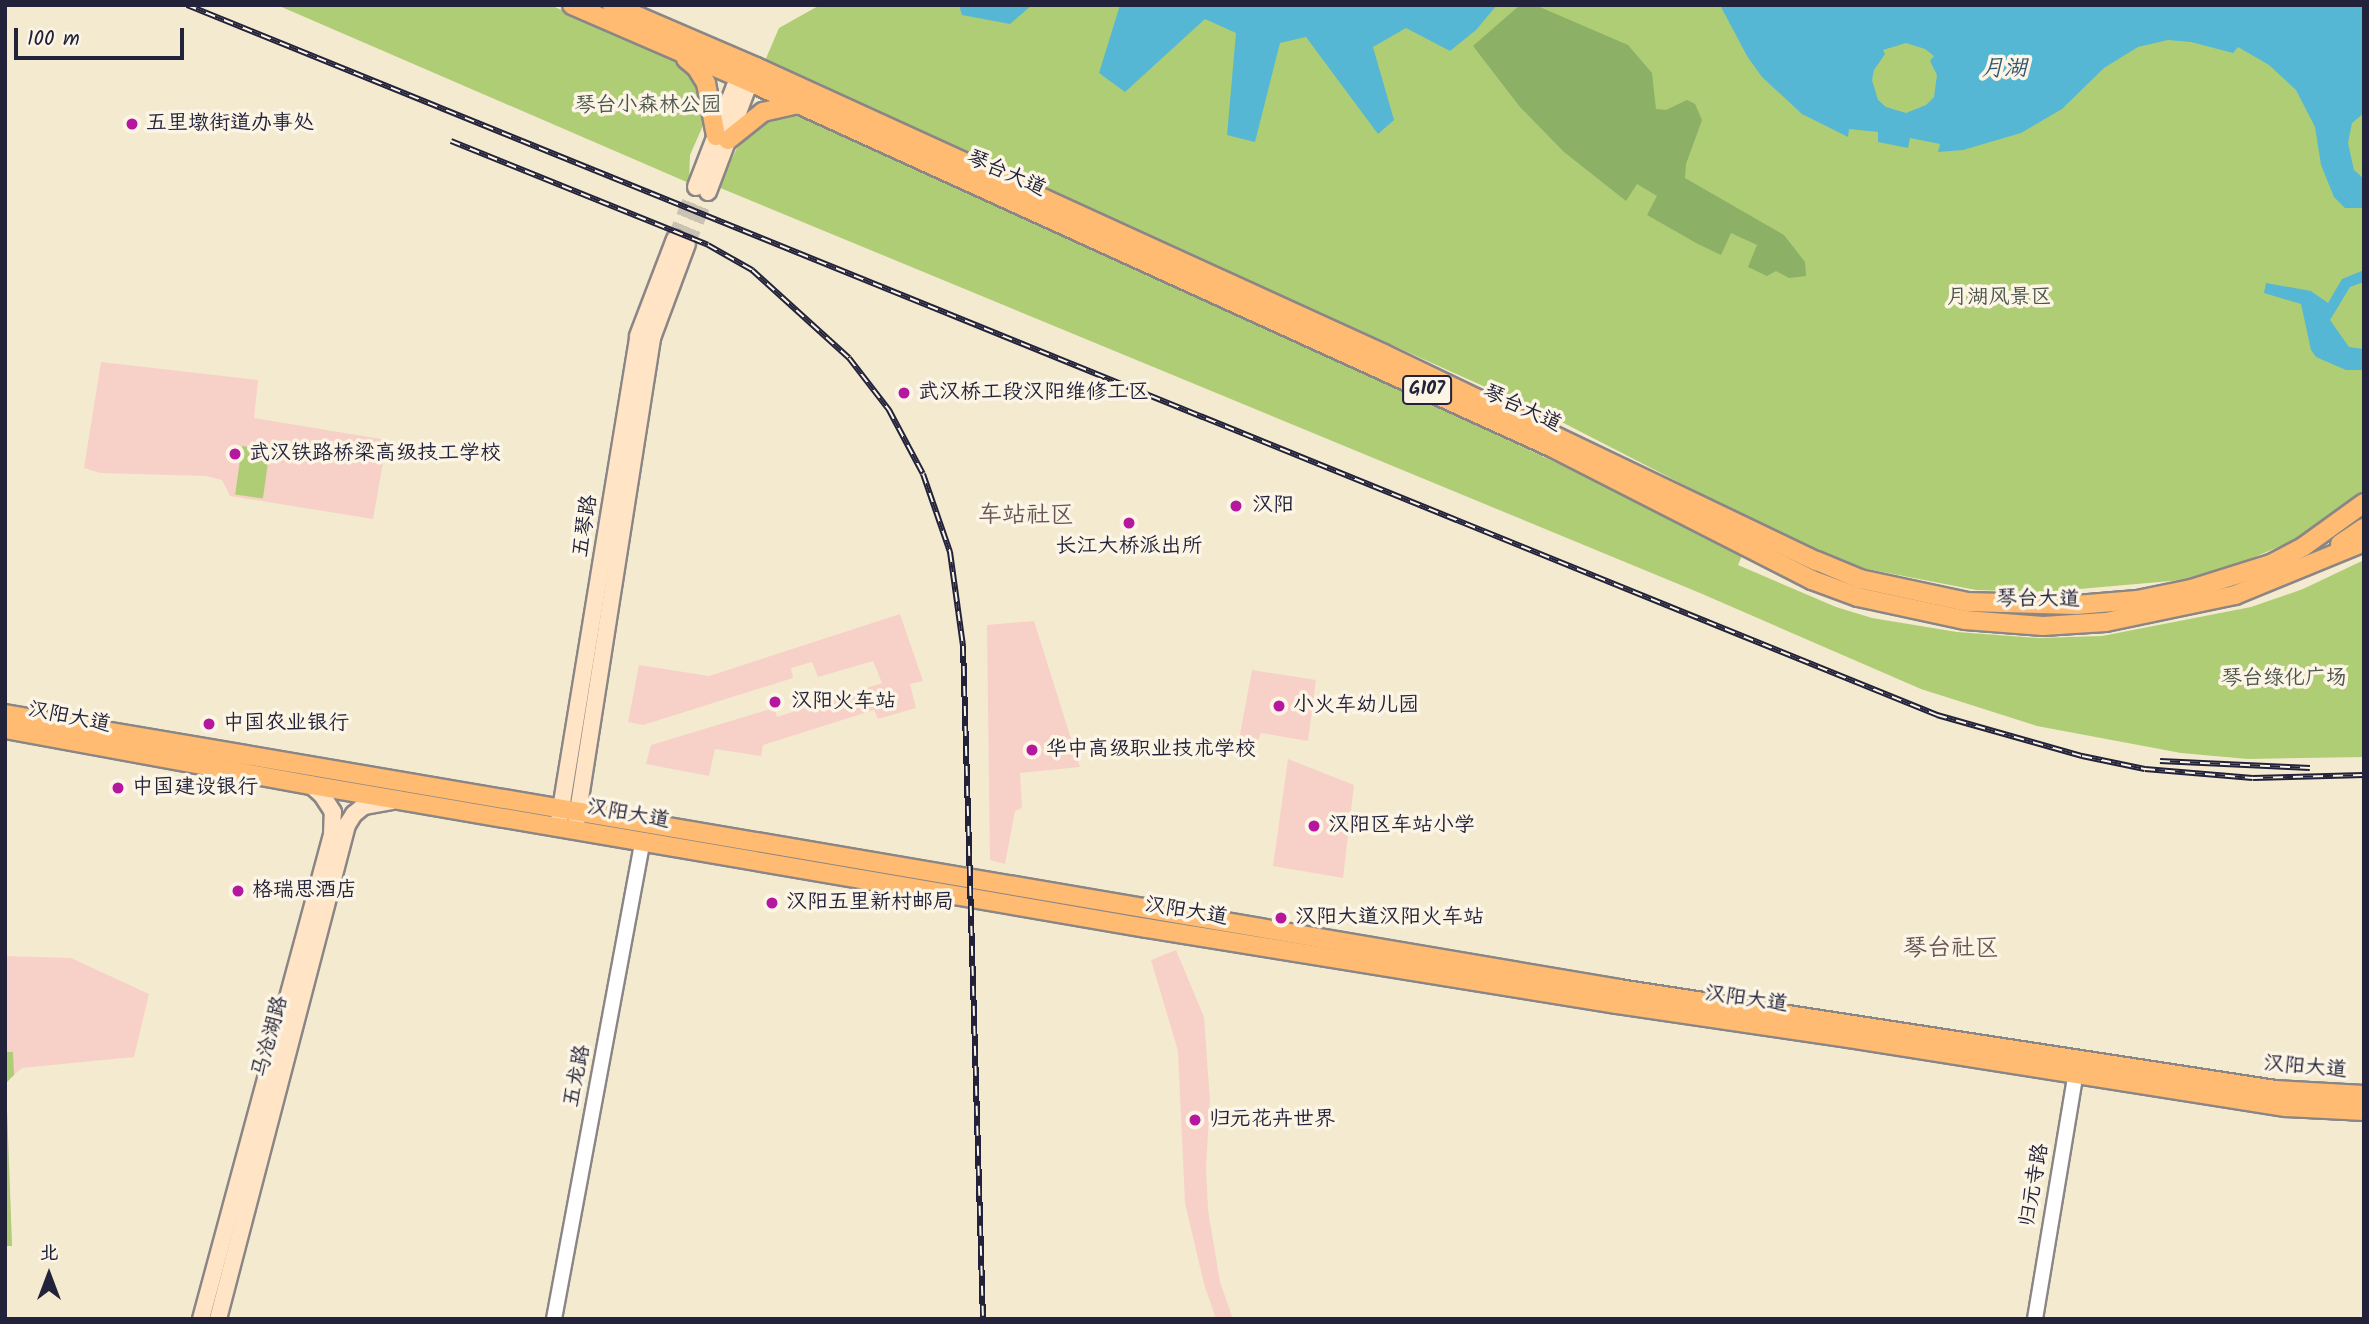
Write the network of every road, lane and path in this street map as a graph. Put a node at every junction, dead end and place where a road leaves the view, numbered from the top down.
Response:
1 (572, 5) edge
2 (611, 5) edge
3 (671, 48) junction
4 (747, 72) junction
5 (798, 104) junction
6 (722, 138) junction
7 (702, 190) tunnel mouth
8 (681, 241) tunnel mouth
9 (2364, 503) edge
10 (2364, 528) edge
11 (2364, 542) edge
12 (2306, 568) junction
13 (5, 714) edge
14 (5, 729) edge
15 (310, 785) junction
16 (398, 800) junction
17 (570, 808) junction
18 (567, 828) junction
19 (643, 841) junction
20 (2077, 1067) junction
21 (2364, 1095) edge
22 (2364, 1111) edge
23 (201, 1319) edge
24 (218, 1319) edge
25 (554, 1319) edge
26 (2035, 1319) edge

1 - 3 main road, 琴台大道 / G107
2 - 4 main road, 琴台大道 / G107
3 - 4 main road, 琴台大道 / G107
3 - 6 main road
4 - 5 main road, 琴台大道 / G107
4 - 6 main road
4 - 9 main road, 琴台大道 / G107
5 - 6 main road
5 - 12 main road, 琴台大道 / G107
6 - 7 main road
8 - 17 main road, 五琴路
10 - 12 main road
11 - 12 main road, 琴台大道 / G107
13 - 17 main road, 汉阳大道
14 - 15 main road, 汉阳大道
15 - 16 main road, 汉阳大道
15 - 23 main road, 马沧湖路
16 - 18 main road, 汉阳大道
16 - 24 main road, 马沧湖路
17 - 18 main road, 五琴路
17 - 20 main road, 汉阳大道
18 - 19 main road, 汉阳大道
19 - 20 main road, 汉阳大道
19 - 25 street, 五龙路
20 - 21 main road, 汉阳大道
20 - 22 main road, 汉阳大道
20 - 26 street, 归元寺路

